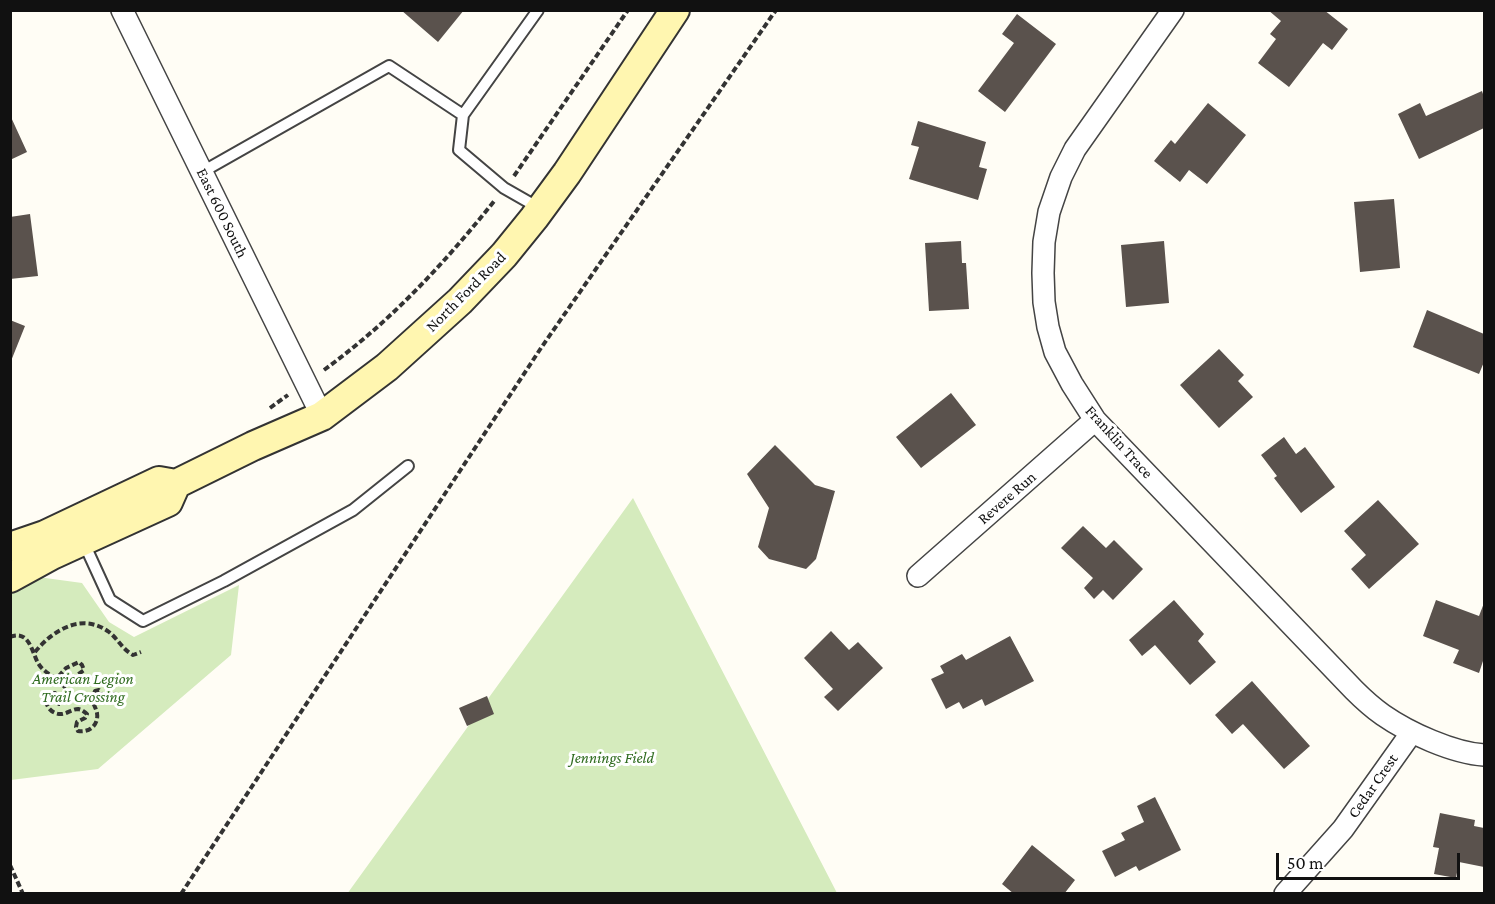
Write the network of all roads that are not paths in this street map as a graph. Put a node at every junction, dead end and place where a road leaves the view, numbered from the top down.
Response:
1 (122, 10) edge
2 (538, 10) edge
3 (675, 10) edge
4 (1173, 10) edge
5 (463, 115) junction
6 (202, 172) junction
7 (540, 209) junction
8 (322, 416) junction
9 (1095, 420) junction
10 (408, 466) dead end
11 (176, 484) junction
12 (83, 541) junction
13 (10, 547) edge
14 (918, 576) dead end
15 (10, 578) edge
16 (1412, 732) junction
17 (1485, 755) edge
18 (1285, 894) edge

1 - 6 street, East 600 South
2 - 5 lane
3 - 7 main road, North Ford Road
4 - 9 street, Franklin Trace
5 - 6 lane
5 - 7 lane
6 - 8 street, East 600 South
7 - 8 main road, North Ford Road
8 - 11 main road, North Ford Road
9 - 14 street, Revere Run
9 - 16 street, Franklin Trace
10 - 12 lane
11 - 12 main road, North Ford Road
11 - 13 main road, North Ford Road
12 - 15 main road, North Ford Road
16 - 17 street, Franklin Trace
16 - 18 street, Cedar Crest

